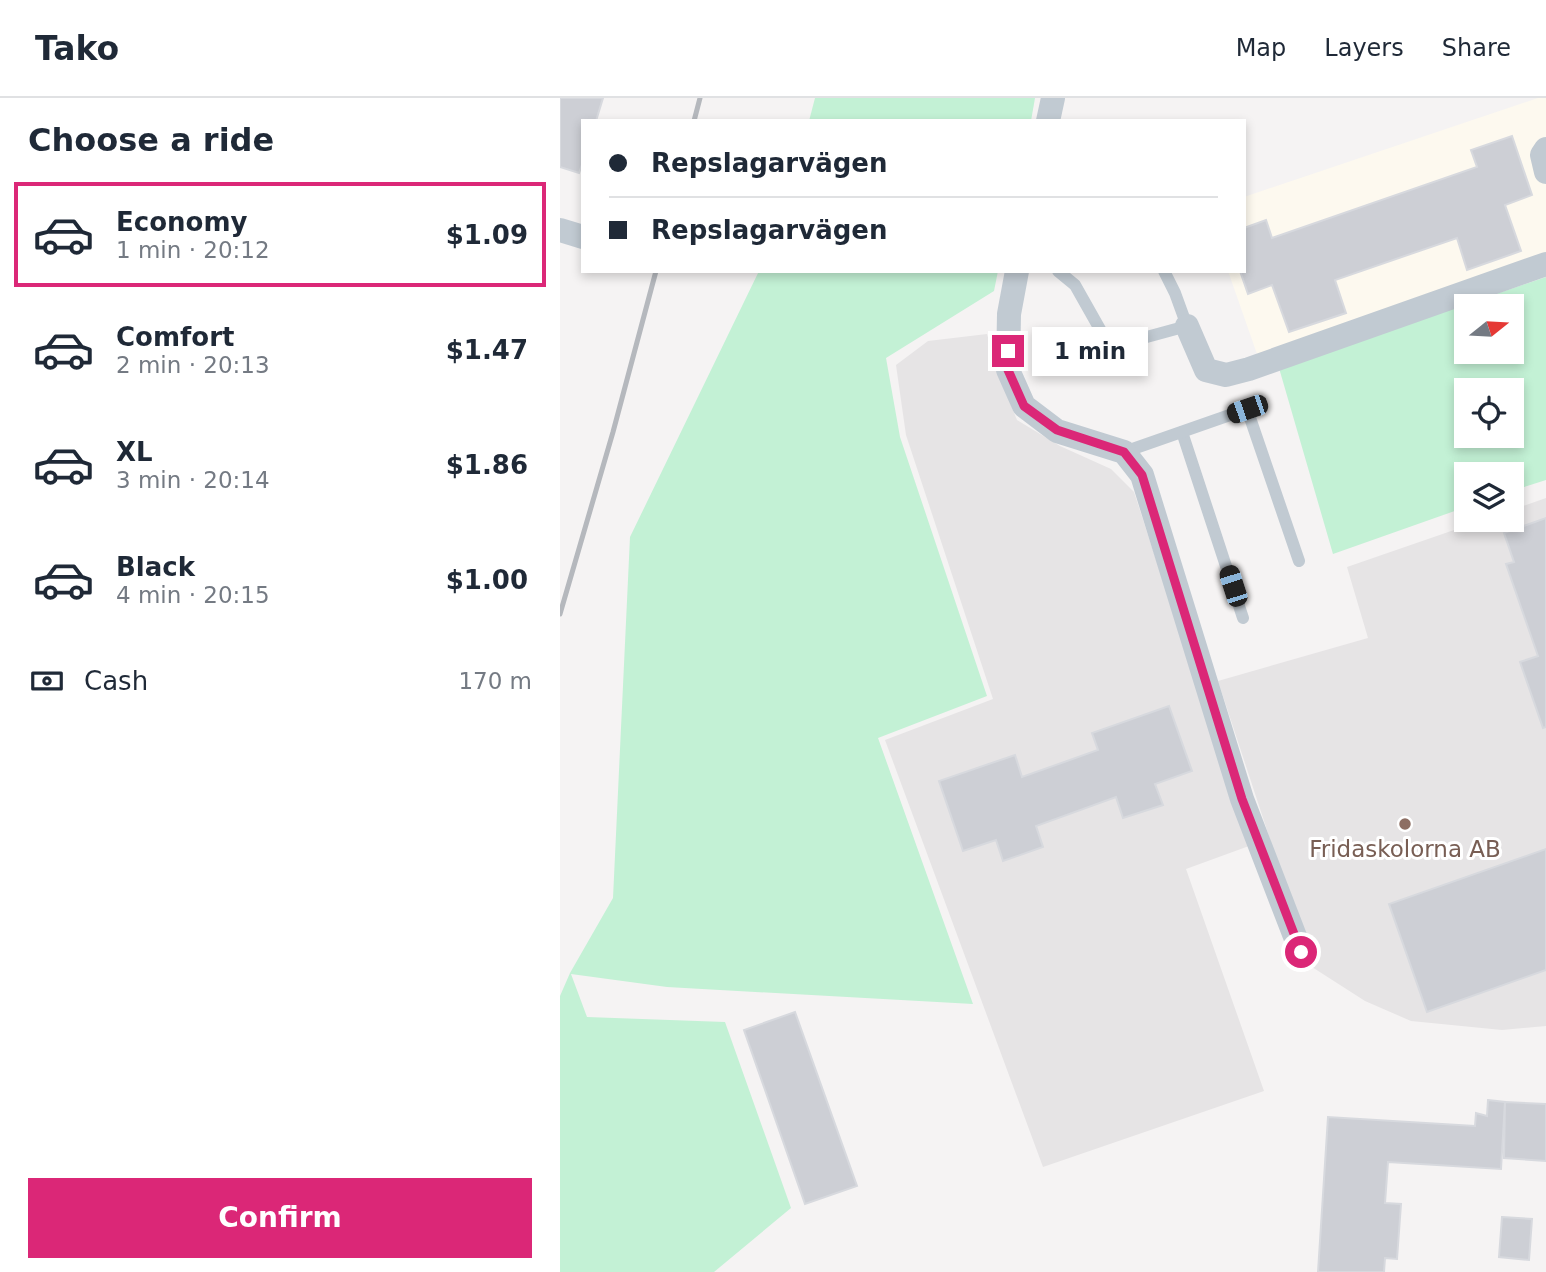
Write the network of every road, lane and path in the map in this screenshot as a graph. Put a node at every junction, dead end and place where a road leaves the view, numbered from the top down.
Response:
1 (1053, 98) edge
2 (1048, 119) edge
3 (1546, 149) edge
4 (1546, 172) edge
5 (560, 230) edge
6 (581, 236) edge
7 (1546, 264) edge
8 (1017, 273) edge
9 (1060, 273) edge
10 (1165, 273) edge
11 (1187, 326) junction
12 (1182, 432) junction
13 (1124, 452) junction
14 (1299, 561) dead end
15 (1243, 618) dead end
16 (1301, 952) dead end

1 - 2 street
3 - 4 street
5 - 6 street
7 - 11 street
8 - 13 street
9 - 11 lane
10 - 11 lane
12 - 13 lane
12 - 14 lane
12 - 15 lane
13 - 16 street

